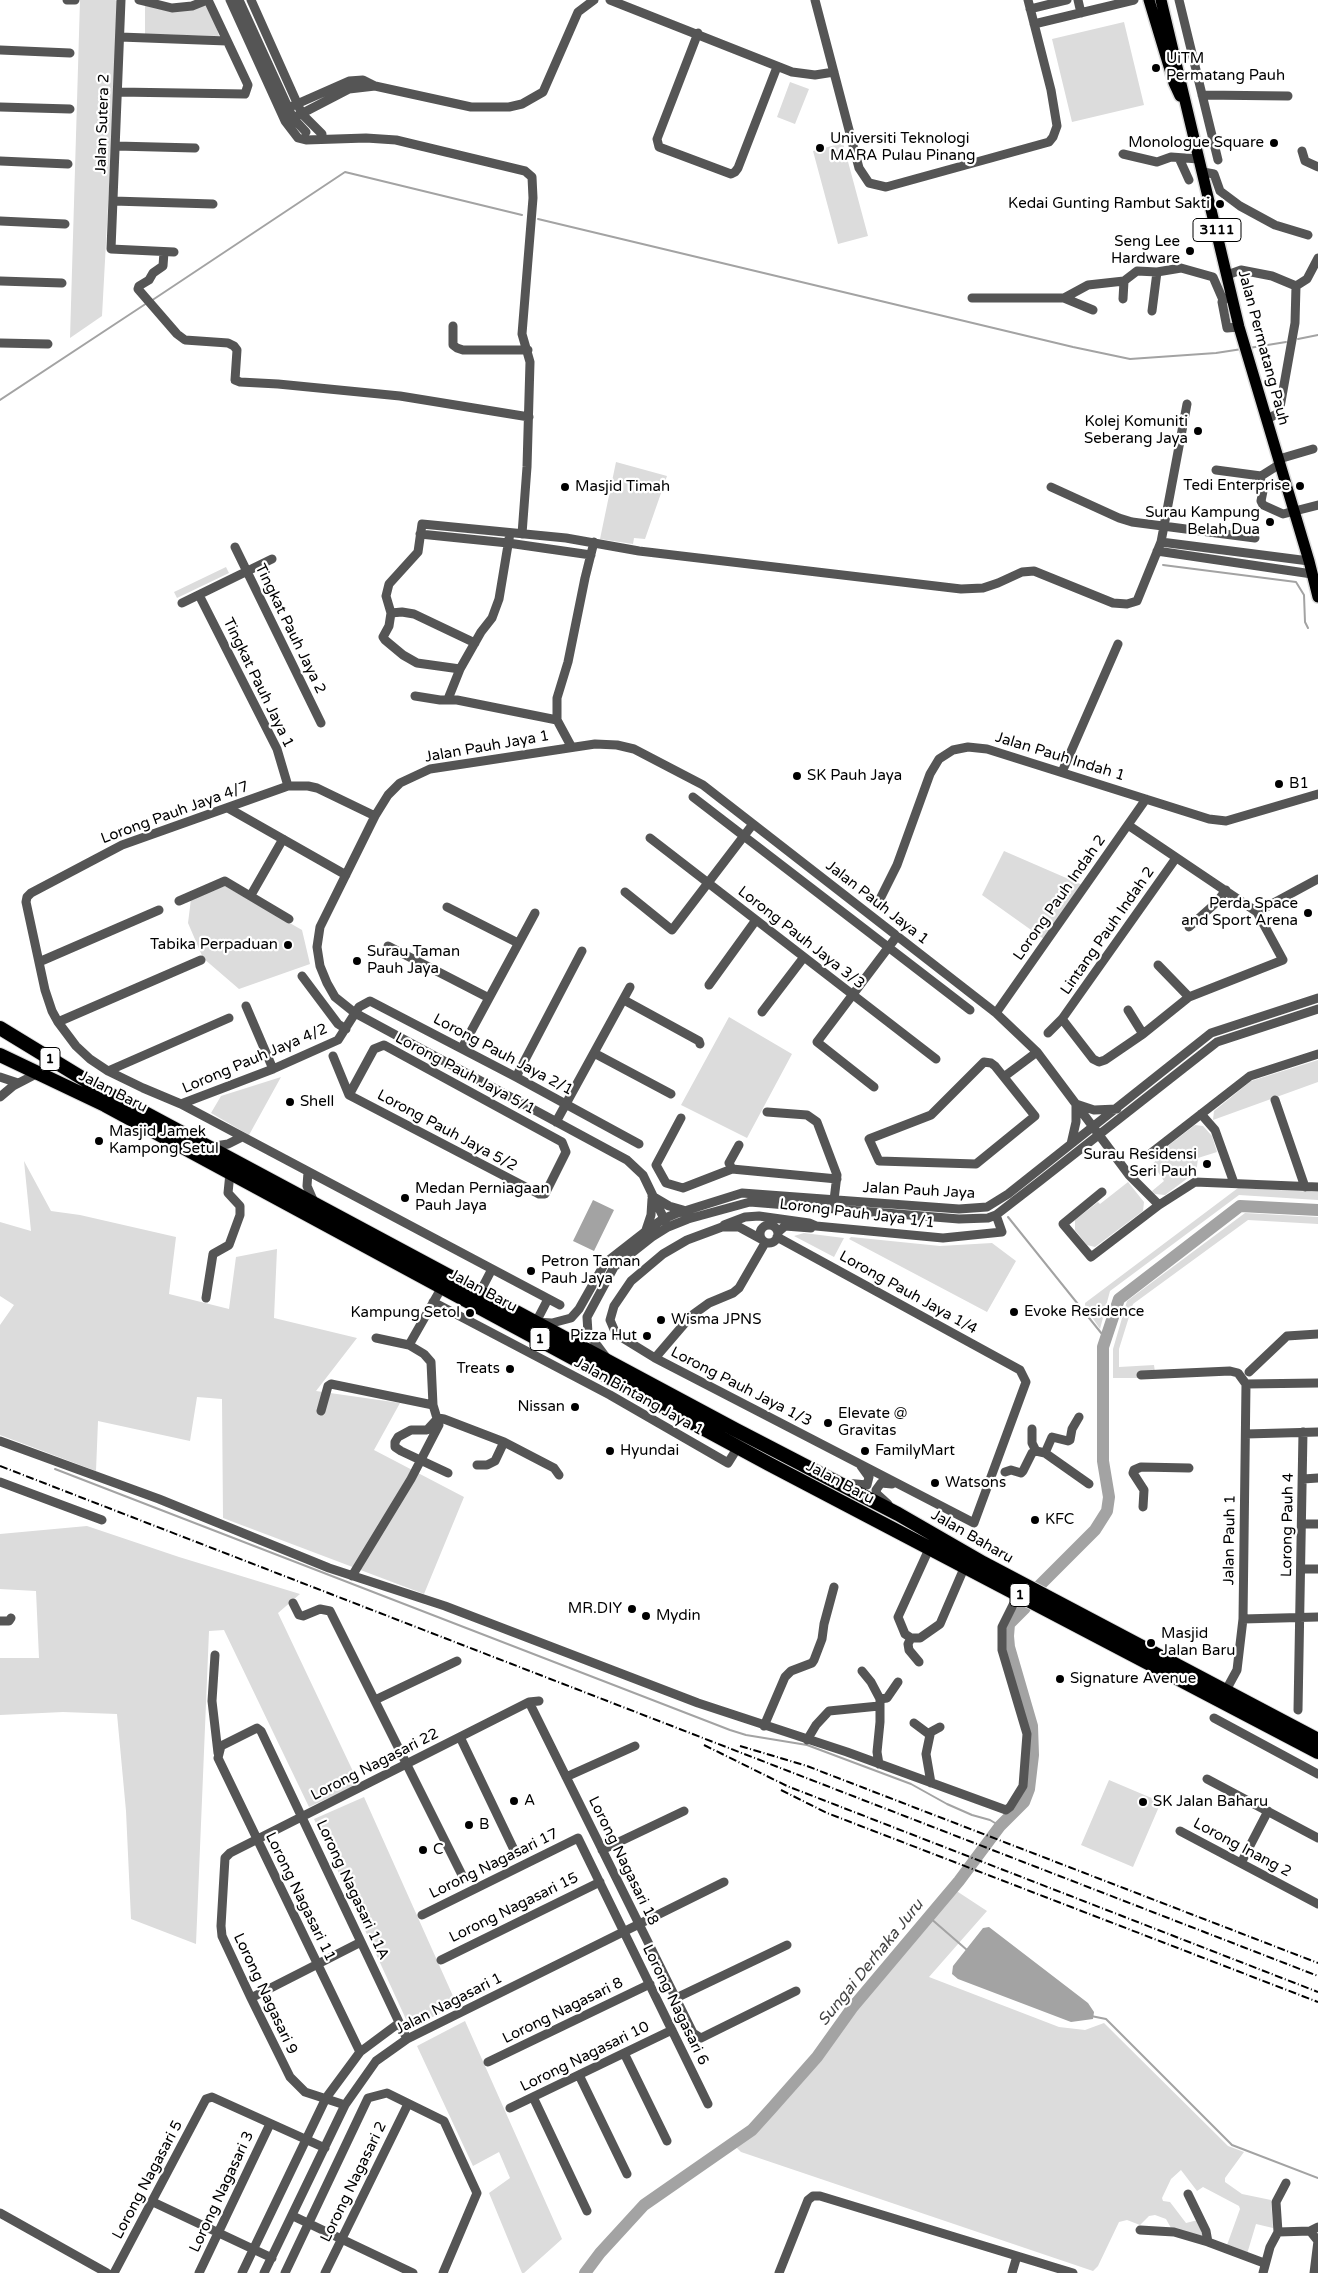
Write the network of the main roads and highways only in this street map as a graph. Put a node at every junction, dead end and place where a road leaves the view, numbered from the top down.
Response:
1 (1150, 0) edge
2 (1161, 0) edge
3 (1185, 106) junction
4 (1318, 597) edge
5 (0, 1028) edge
6 (0, 1055) edge
7 (610, 1362) joint
8 (975, 1567) junction
9 (1066, 1613) junction
10 (1318, 1740) edge
11 (1318, 1752) edge

1 - 3 main road, Jalan Permatang Pauh / 3111
2 - 3 main road, Jalan Permatang Pauh / 3111
3 - 4 main road, Jalan Permatang Pauh / 3111
5 - 7 highway, Jalan Baru / 1
6 - 8 highway, Jalan Baru / 1
7 - 8 highway, Jalan Baharu / 1
8 - 9 highway, Jalan Baharu / 1
9 - 10 highway, Jalan Baharu / 1
9 - 11 highway, Jalan Baharu / 1

